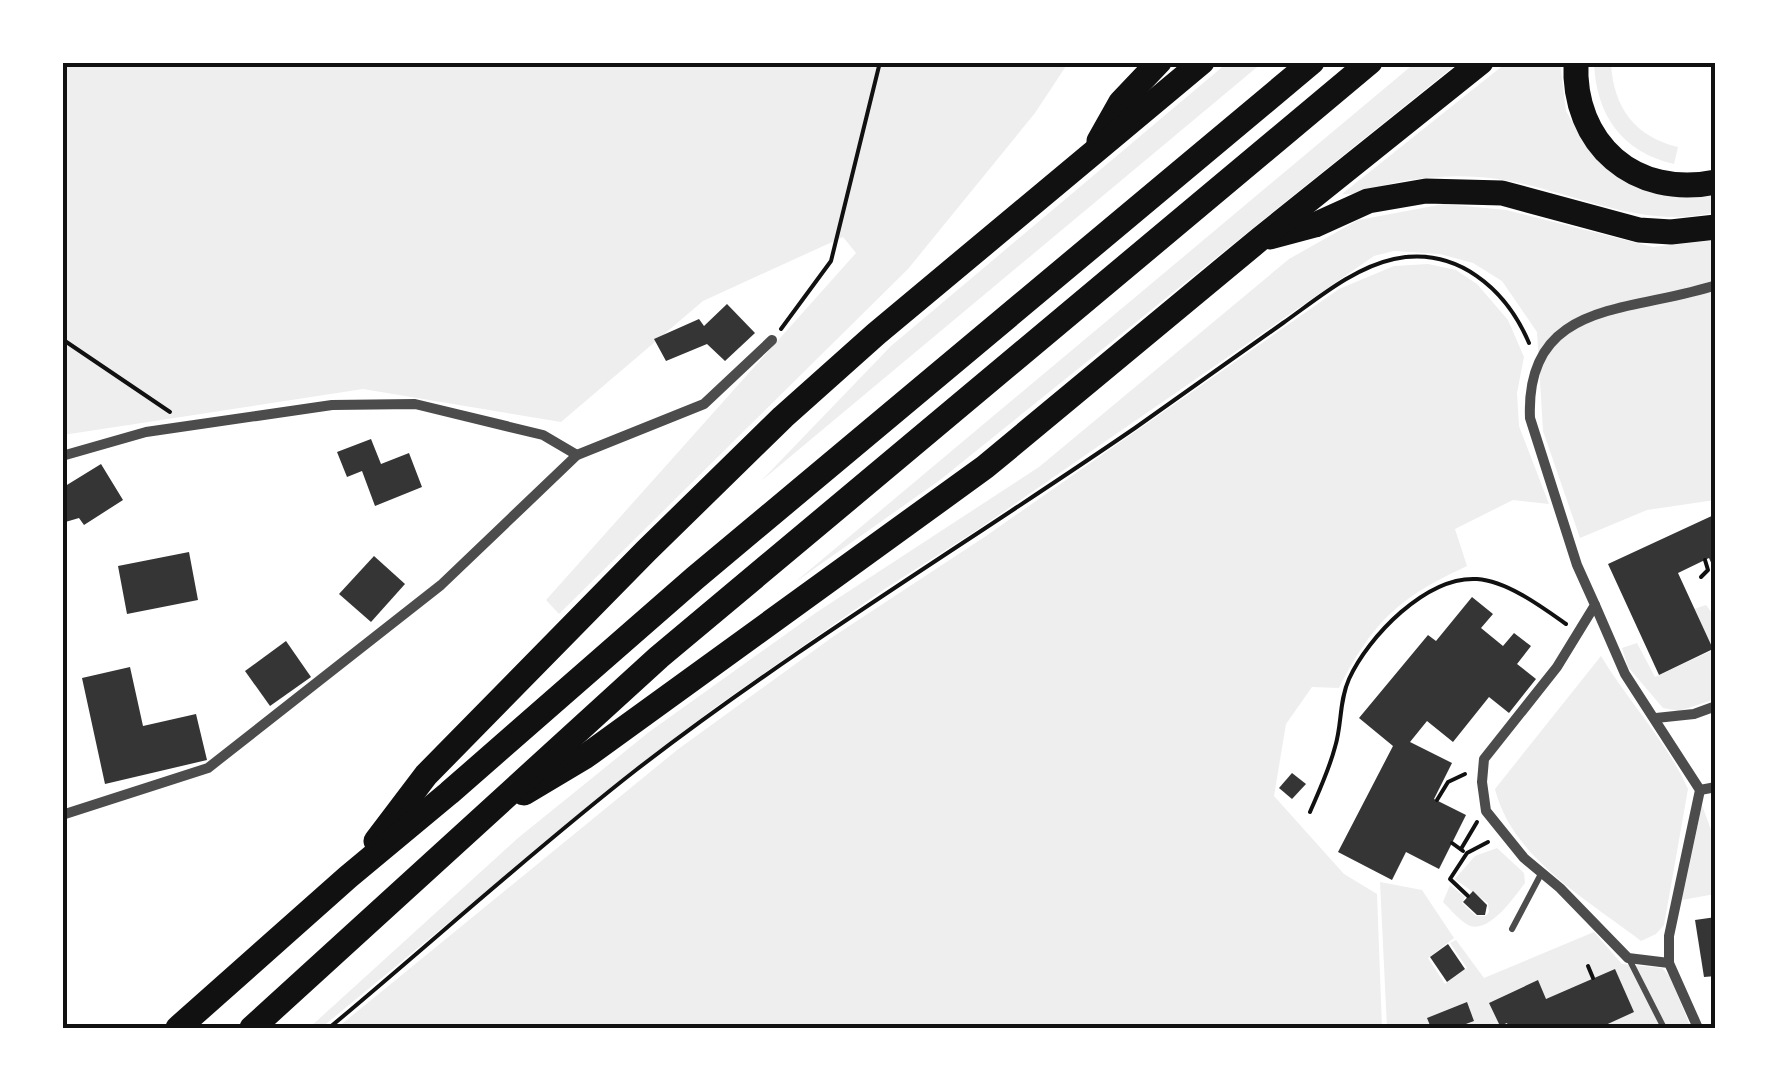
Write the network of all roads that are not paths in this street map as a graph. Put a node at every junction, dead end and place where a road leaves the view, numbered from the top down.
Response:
1 (1159, 62) edge
2 (1202, 62) edge
3 (1312, 62) edge
4 (1370, 62) edge
5 (1481, 62) edge
6 (1576, 62) edge
7 (1092, 154) junction
8 (1716, 182) edge
9 (1716, 227) edge
10 (1260, 239) junction
11 (1716, 285) edge
12 (772, 340) road end
13 (577, 455) junction
14 (62, 456) edge
15 (1594, 605) junction
16 (1716, 706) edge
17 (1656, 718) junction
18 (1716, 787) edge
19 (1700, 790) junction
20 (492, 812) junction
21 (62, 815) edge
22 (1542, 873) junction
23 (348, 877) junction
24 (1512, 929) dead end
25 (1628, 958) junction
26 (1669, 963) junction
27 (178, 1028) edge
28 (252, 1028) edge
29 (1664, 1028) edge
30 (1698, 1028) edge

1 - 7 highway
2 - 7 highway
3 - 23 highway
4 - 20 highway
5 - 10 highway
6 - 8 highway
7 - 23 highway
9 - 10 highway
10 - 20 highway
11 - 15 street
12 - 13 street
13 - 14 street
13 - 21 street
15 - 17 street
15 - 22 street
16 - 17 street
17 - 19 street
18 - 19 street
19 - 26 street
20 - 28 highway
22 - 24 lane
22 - 25 street
23 - 27 highway
25 - 26 street
25 - 29 lane
26 - 30 street

